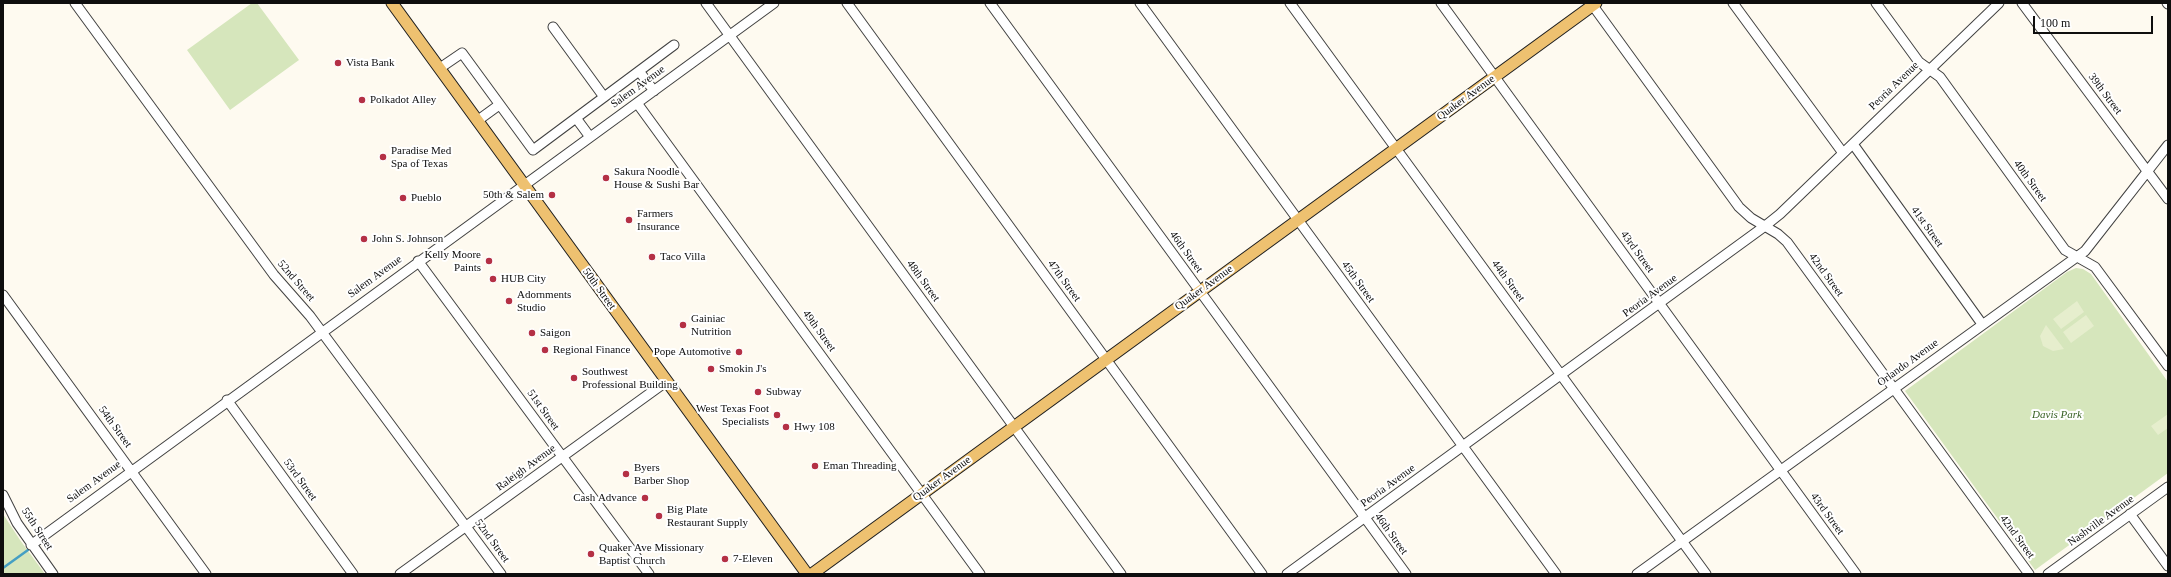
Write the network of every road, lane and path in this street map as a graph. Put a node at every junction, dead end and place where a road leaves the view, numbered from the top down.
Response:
1 (75, 3) edge
2 (392, 3) edge
3 (706, 3) edge
4 (774, 3) edge
5 (847, 3) edge
6 (990, 3) edge
7 (1140, 3) edge
8 (1290, 3) edge
9 (1441, 3) edge
10 (1733, 3) edge
11 (1876, 3) edge
12 (1999, 3) edge
13 (2022, 3) edge
14 (1593, 4) edge
15 (553, 27) dead end
16 (730, 36) junction
17 (674, 45) dead end
18 (440, 68) junction
19 (1930, 69) junction
20 (639, 71) junction
21 (1495, 77) junction
22 (654, 91) junction
23 (604, 97) junction
24 (637, 103) junction
25 (499, 105) junction
26 (576, 118) junction
27 (477, 121) junction
28 (590, 137) junction
29 (1853, 144) junction
30 (2168, 145) edge
31 (1396, 149) junction
32 (1843, 153) junction
33 (2148, 172) junction
34 (524, 185) junction
35 (2168, 199) edge
36 (1298, 220) junction
37 (1765, 226) junction
38 (2077, 257) junction
39 (418, 261) junction
40 (1200, 292) junction
41 (3, 295) edge
42 (1660, 304) junction
43 (1982, 324) junction
44 (321, 331) junction
45 (1106, 360) junction
46 (2168, 366) edge
47 (1562, 376) junction
48 (667, 381) junction
49 (1893, 388) junction
50 (227, 400) junction
51 (1014, 427) junction
52 (1464, 447) junction
53 (562, 457) junction
54 (131, 470) junction
55 (1780, 470) junction
56 (2168, 487) edge
57 (922, 494) junction
58 (3, 495) edge
59 (2130, 514) junction
60 (1365, 518) junction
61 (466, 526) junction
62 (1682, 541) junction
63 (31, 544) junction
64 (2168, 566) edge
65 (53, 574) edge
66 (206, 574) edge
67 (353, 574) edge
68 (400, 574) edge
69 (501, 574) edge
70 (648, 574) edge
71 (807, 574) edge
72 (812, 574) edge
73 (980, 574) edge
74 (1121, 574) edge
75 (1262, 574) edge
76 (1288, 574) edge
77 (1406, 574) edge
78 (1556, 574) edge
79 (1637, 574) edge
80 (1706, 574) edge
81 (1856, 574) edge
82 (2029, 574) edge
83 (2048, 574) edge

1 - 44 street, 52nd Street
2 - 18 main road, 50th Street
3 - 16 street, 48th Street
4 - 16 street, Salem Avenue
5 - 45 street, 47th Street
6 - 40 street, 46th Street
7 - 36 street, 45th Street
8 - 31 street, 44th Street
9 - 21 street, 43rd Street
10 - 32 street
11 - 19 street, 40th Street
12 - 19 street, Peoria Avenue
13 - 33 street, 39th Street
14 - 21 main road, Quaker Avenue
14 - 37 street, 42nd Street
15 - 23 street
16 - 22 street, Salem Avenue
16 - 51 street, 48th Street
17 - 20 street
18 - 25 street
18 - 27 main road, 50th Street
19 - 29 street, Peoria Avenue
19 - 38 street, 40th Street
20 - 22 street
20 - 23 street
21 - 31 main road, Quaker Avenue
21 - 42 street, 43rd Street
22 - 24 street, Salem Avenue
23 - 26 street
24 - 28 street, Salem Avenue
24 - 57 street, 49th Street
25 - 26 street
25 - 27 street
26 - 28 street
27 - 34 main road, 50th Street
28 - 34 street, Salem Avenue
29 - 32 street, Peoria Avenue
29 - 43 street, 41st Street
30 - 33 street, Orlando Avenue
31 - 36 main road, Quaker Avenue
31 - 47 street, 44th Street
32 - 37 street, Peoria Avenue
33 - 35 street, 39th Street
33 - 38 street, Orlando Avenue
34 - 39 street, Salem Avenue
34 - 48 main road, 50th Street
36 - 40 main road, Quaker Avenue
36 - 52 street, 45th Street
37 - 42 street, Peoria Avenue
37 - 49 street, 42nd Street
38 - 43 street, Orlando Avenue
38 - 46 street, 40th Street
39 - 44 street, Salem Avenue
39 - 53 street, 51st Street
40 - 45 main road, Quaker Avenue
40 - 60 street, 46th Street
41 - 54 street, 54th Street
42 - 47 street, Peoria Avenue
42 - 55 street, 43rd Street
43 - 49 street, Orlando Avenue
44 - 50 street, Salem Avenue
44 - 61 street, 52nd Street
45 - 51 main road, Quaker Avenue
45 - 75 street, 47th Street
47 - 52 street, Peoria Avenue
47 - 62 street, 44th Street
48 - 53 street, Raleigh Avenue
48 - 71 main road, 50th Street
49 - 55 street, Orlando Avenue
49 - 82 street, 42nd Street
50 - 54 street, Salem Avenue
50 - 67 street, 53rd Street
51 - 57 main road, Quaker Avenue
51 - 74 street, 48th Street
52 - 60 street, Peoria Avenue
52 - 78 street, 45th Street
53 - 61 street, Raleigh Avenue
53 - 70 street, 51st Street
54 - 63 street, Salem Avenue
54 - 66 street, 54th Street
55 - 62 street, Orlando Avenue
55 - 81 street, 43rd Street
56 - 59 street, Nashville Avenue
57 - 72 main road, Quaker Avenue
57 - 73 street, 49th Street
58 - 63 street, 55th Street
59 - 64 street
59 - 83 street, Nashville Avenue
60 - 76 street, Peoria Avenue
60 - 77 street, 46th Street
61 - 68 street, Raleigh Avenue
61 - 69 street, 52nd Street
62 - 79 street, Orlando Avenue
62 - 80 street, 44th Street
63 - 65 street, 55th Street

